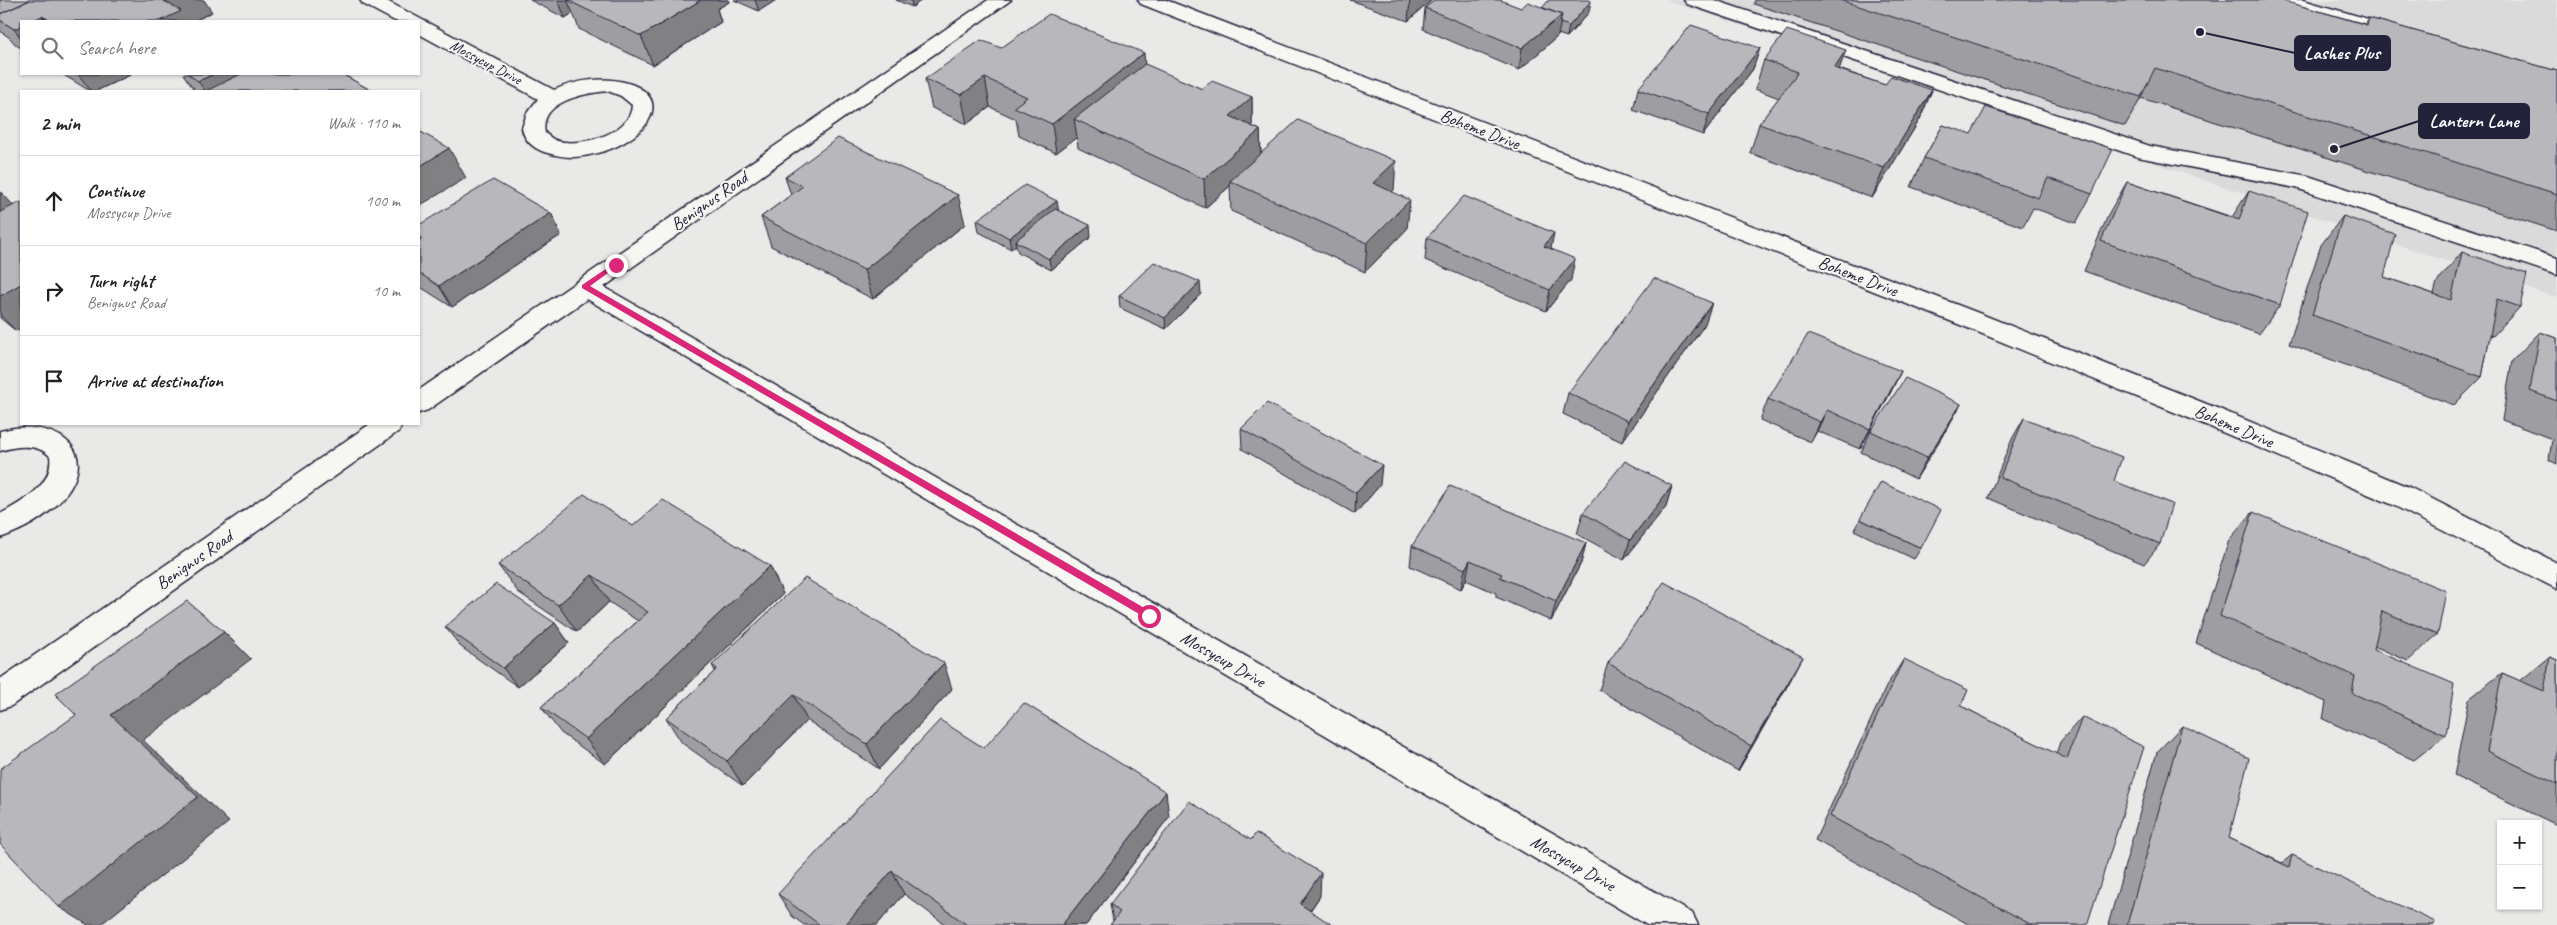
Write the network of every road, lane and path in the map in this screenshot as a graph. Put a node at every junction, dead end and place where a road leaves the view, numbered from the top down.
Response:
1 (370, 0) edge
2 (1001, 0) edge
3 (1148, 0) edge
4 (1694, 0) edge
5 (2281, 0) edge
6 (408, 20) edge
7 (420, 27) edge
8 (2420, 40) edge
9 (554, 98) junction
10 (2557, 266) edge
11 (585, 287) junction
12 (420, 402) edge
13 (388, 425) edge
14 (0, 441) edge
15 (0, 527) edge
16 (2557, 577) edge
17 (0, 696) edge
18 (1680, 925) edge

1 - 6 street
2 - 11 street, Benignus Road
3 - 16 street, Boheme Drive
4 - 10 street
5 - 8 street
7 - 9 street, Mossycup Drive
9 - 9 street
11 - 12 street, Benignus Road
11 - 18 street, Mossycup Drive
13 - 17 street, Benignus Road
14 - 15 street

